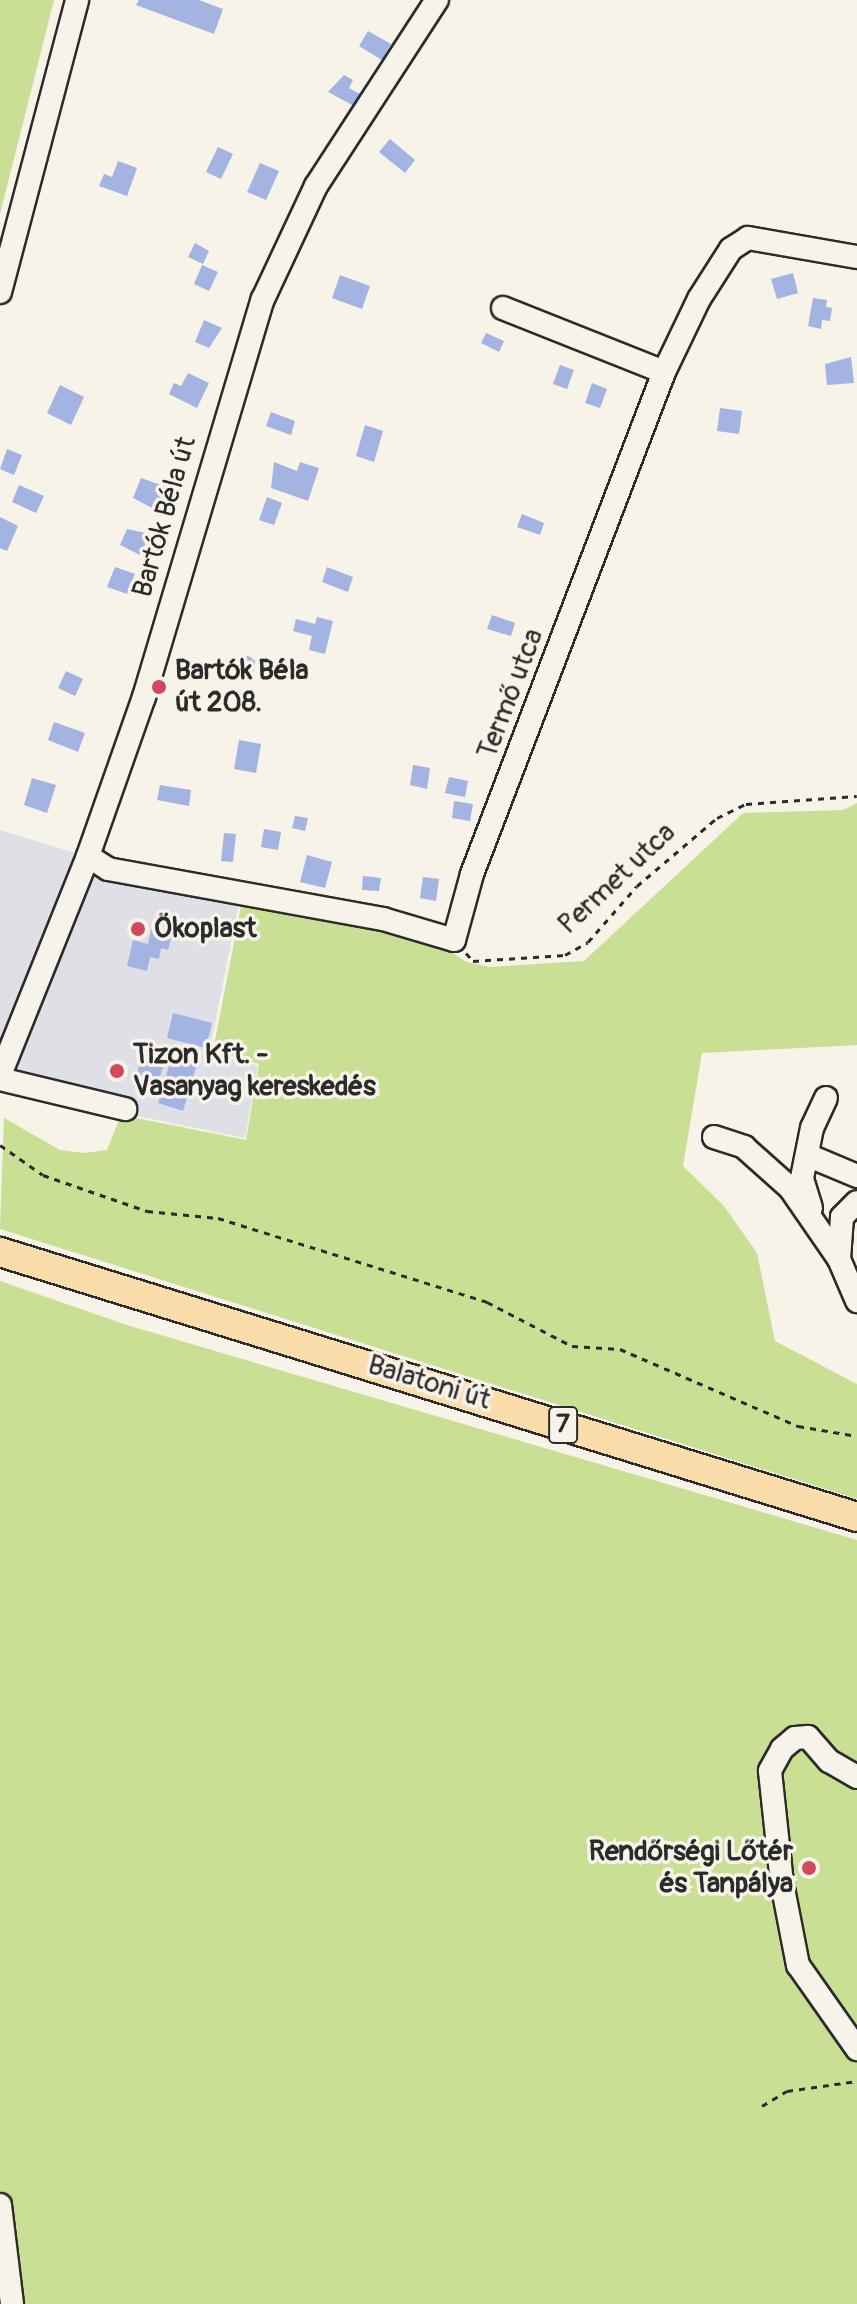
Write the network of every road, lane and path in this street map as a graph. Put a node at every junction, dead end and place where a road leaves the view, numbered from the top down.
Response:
1 (77, 0) edge
2 (437, 0) edge
3 (857, 257) edge
4 (0, 292) edge
5 (503, 308) dead end
6 (664, 372) junction
7 (857, 796) edge
8 (88, 856) junction
9 (454, 940) junction
10 (0, 1077) edge
11 (826, 1098) dead end
12 (125, 1109) dead end
13 (714, 1137) dead end
14 (0, 1145) edge
15 (807, 1155) junction
16 (857, 1176) edge
17 (857, 1202) edge
18 (815, 1221) junction
19 (0, 1252) edge
20 (839, 1259) junction
21 (857, 1301) edge
22 (857, 1436) edge
23 (857, 1517) edge
24 (857, 1777) edge
25 (857, 2049) edge
26 (857, 2081) edge
27 (762, 2106) dead end
28 (0, 2205) edge
29 (12, 2304) edge

1 - 4 street
2 - 8 street, Bartók Béla út
3 - 6 street, Termő utca
5 - 6 street
6 - 9 street, Termő utca
7 - 9 path, Permet utca
8 - 9 street
8 - 10 street, Bartók Béla út
10 - 12 street
11 - 15 street
13 - 18 street
14 - 22 path
15 - 16 street
15 - 18 street
17 - 20 street
18 - 20 street
19 - 23 main road, Balatoni út / 7
20 - 21 street
24 - 25 street
26 - 27 path
28 - 29 street

